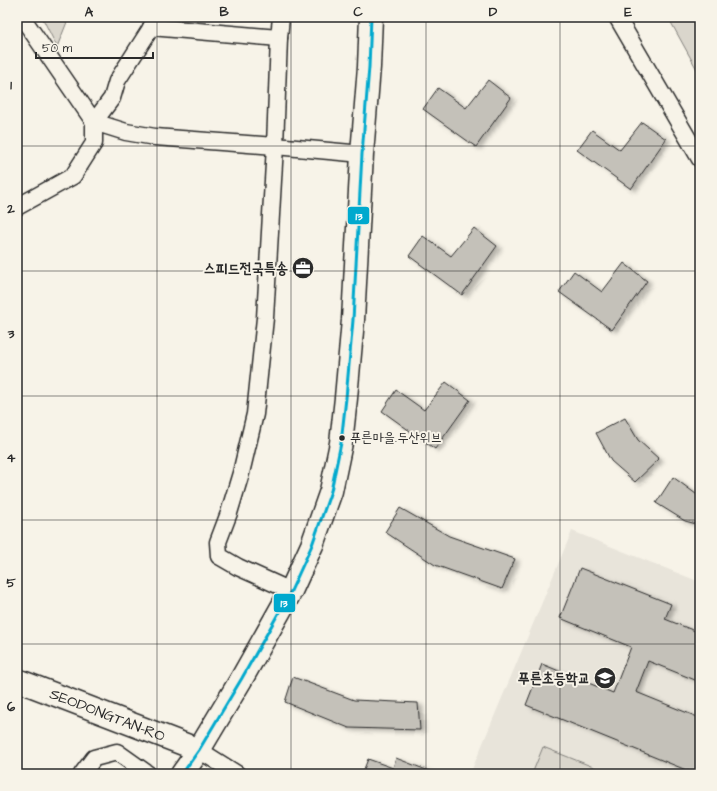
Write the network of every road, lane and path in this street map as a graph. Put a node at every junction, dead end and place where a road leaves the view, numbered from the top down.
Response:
1 (22, 17) edge
2 (281, 17) edge
3 (371, 17) edge
4 (617, 17) edge
5 (155, 22) edge
6 (279, 38) junction
7 (94, 122) junction
8 (275, 146) junction
9 (362, 154) junction
10 (700, 159) edge
11 (17, 207) edge
12 (291, 591) junction
13 (17, 680) edge
14 (199, 750) junction
15 (82, 774) edge
16 (148, 774) edge
17 (182, 774) edge
18 (237, 774) edge

1 - 7 street
2 - 6 street
3 - 9 street
4 - 10 street
5 - 6 street
5 - 7 street
6 - 8 street
7 - 8 street
7 - 11 street
8 - 9 street
8 - 12 street
9 - 12 street
12 - 14 street
13 - 14 street, SEODONGTAN-RO
14 - 17 street
14 - 18 street
15 - 16 street

